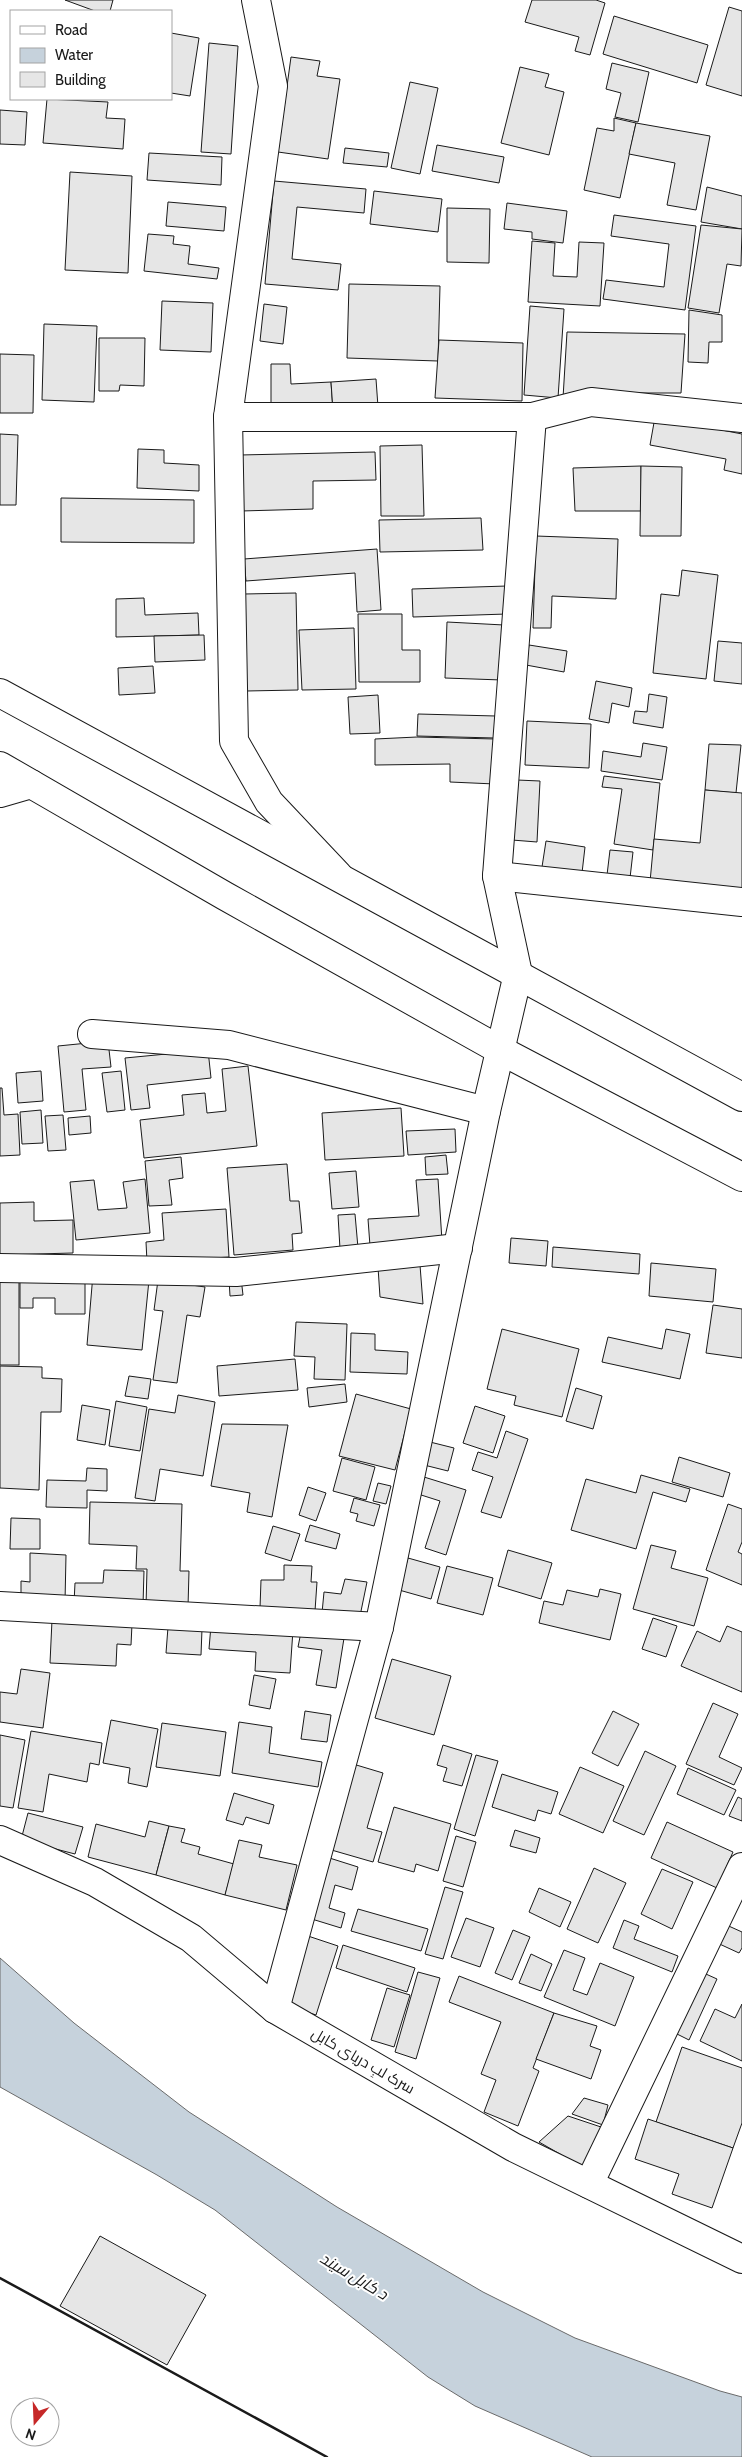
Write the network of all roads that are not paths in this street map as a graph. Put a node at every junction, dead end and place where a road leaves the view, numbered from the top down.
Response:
1 (256, 0) edge
2 (228, 417) junction
3 (532, 417) junction
4 (742, 418) edge
5 (0, 693) edge
6 (0, 766) edge
7 (31, 784) junction
8 (0, 793) edge
9 (496, 876) junction
10 (346, 883) junction
11 (742, 902) edge
12 (518, 974) junction
13 (92, 1034) dead end
14 (500, 1050) junction
15 (742, 1097) edge
16 (486, 1111) junction
17 (742, 1177) edge
18 (458, 1248) junction
19 (0, 1268) edge
20 (0, 1606) edge
21 (379, 1626) junction
22 (0, 1840) edge
23 (742, 1867) edge
24 (275, 2009) junction
25 (588, 2184) junction
26 (742, 2259) edge

1 - 2 street
2 - 3 street
2 - 10 street
3 - 4 street
3 - 9 street
5 - 10 street
6 - 7 street
7 - 8 street
7 - 14 street
9 - 11 street
9 - 12 street
10 - 12 street
12 - 14 street
12 - 15 street
13 - 16 street
14 - 16 street
14 - 17 street
16 - 18 street
18 - 19 street
18 - 21 street
20 - 21 street
21 - 24 street
22 - 24 street, سرک لبِ دریای کابل
23 - 25 street
24 - 25 street, سرک لبِ دریای کابل
25 - 26 street, سرک لبِ دریای کابل

